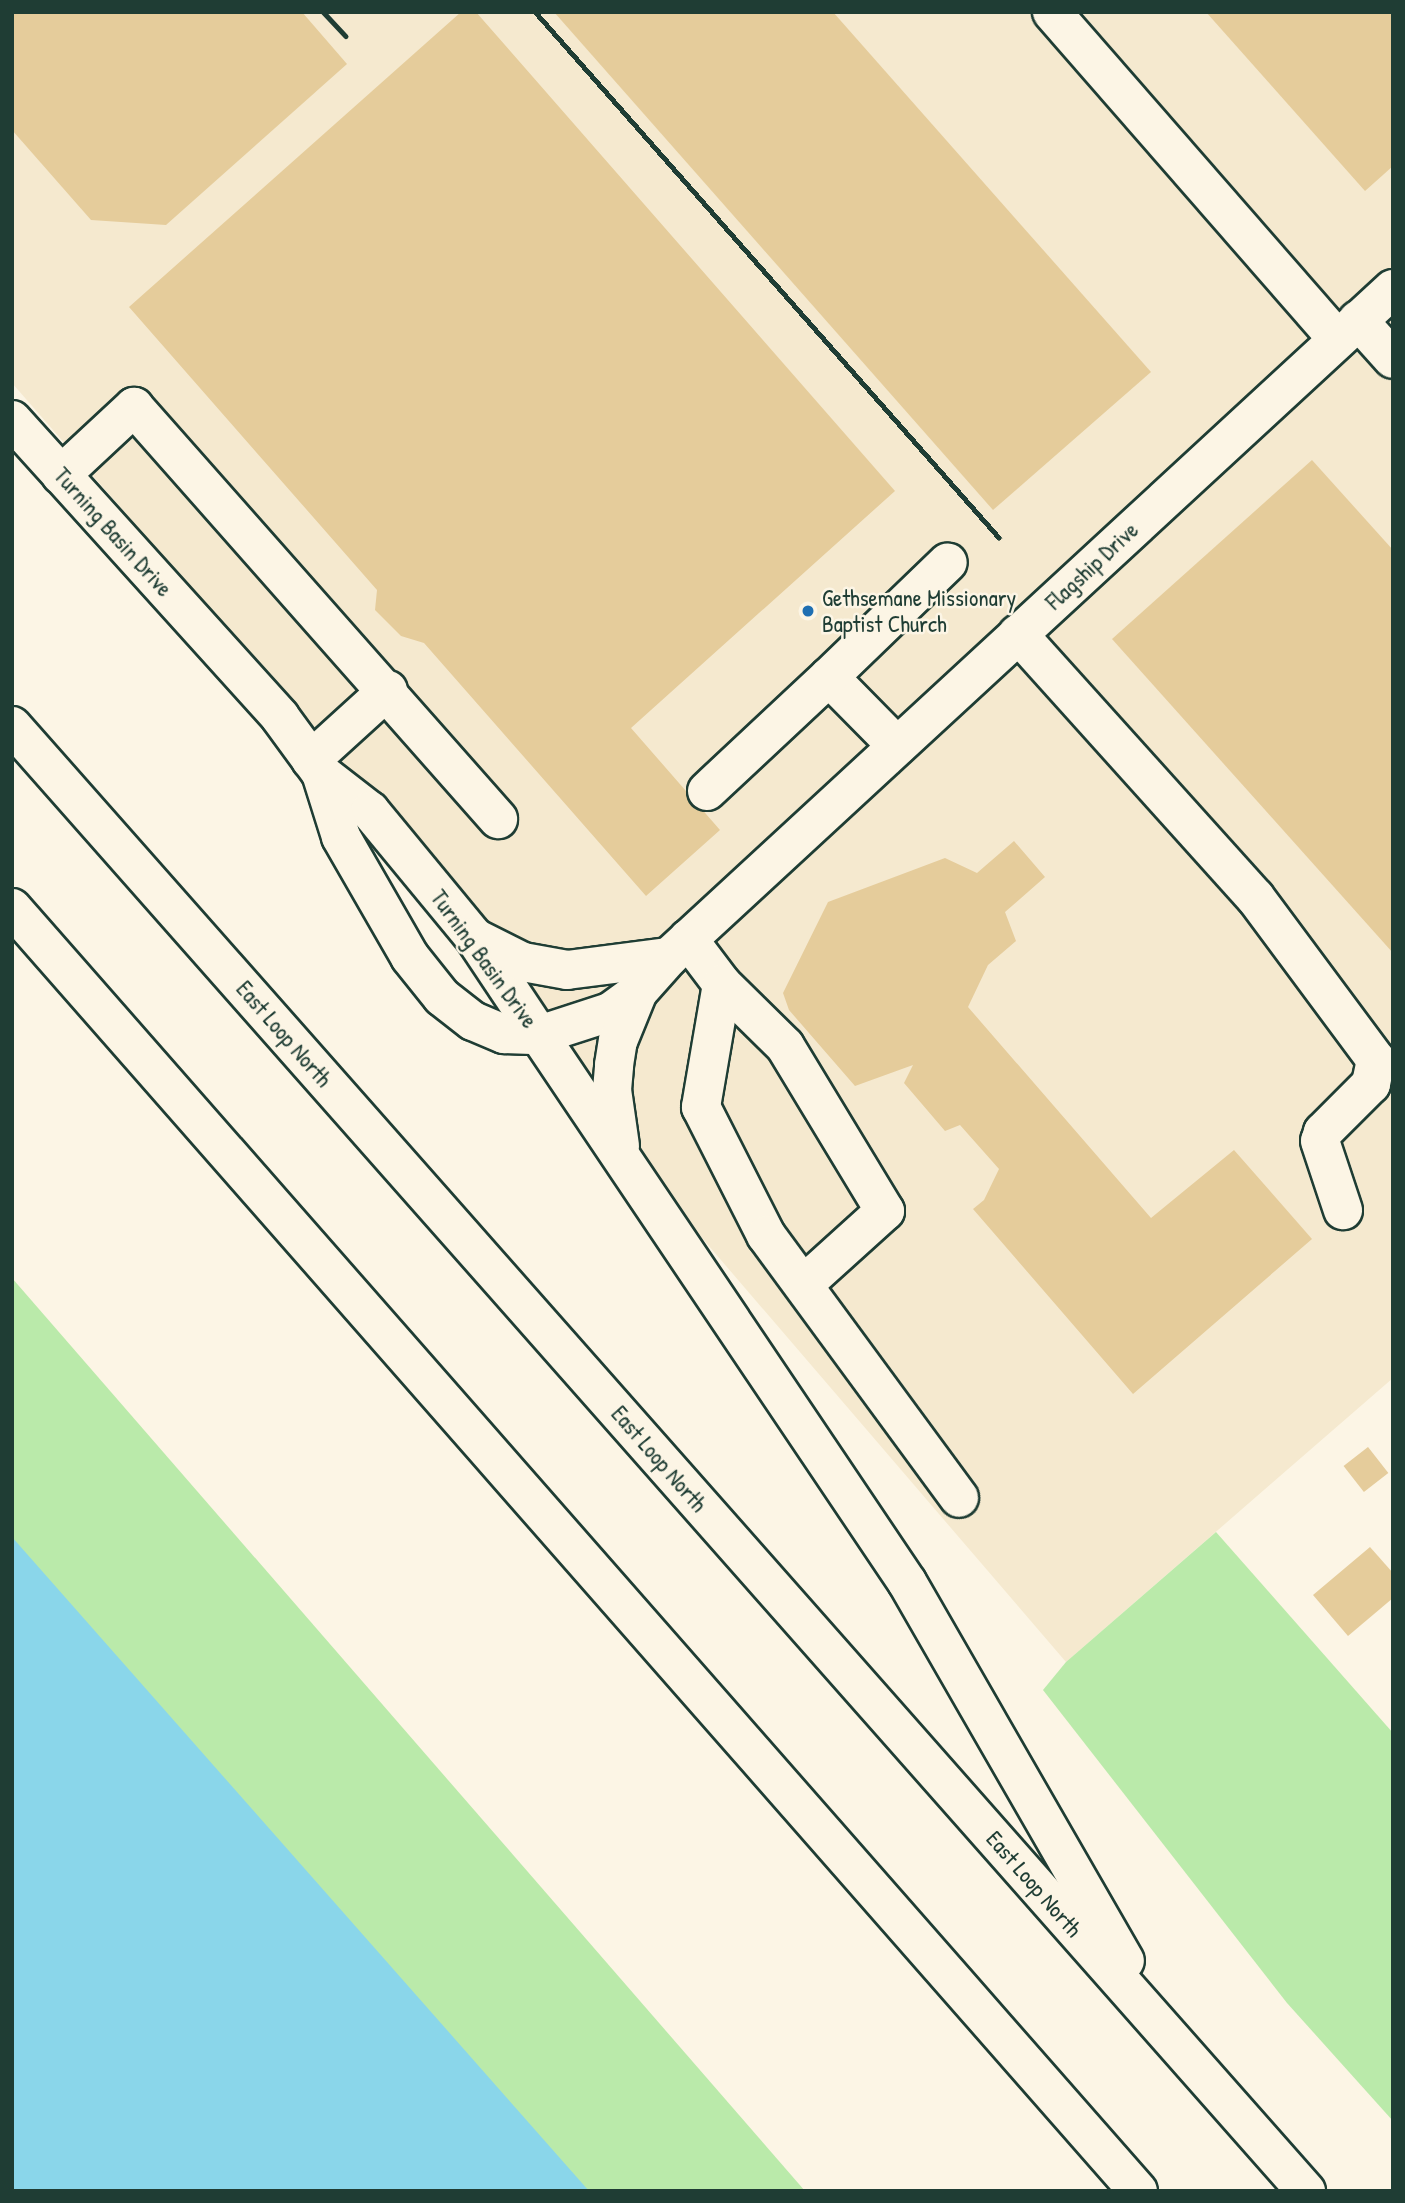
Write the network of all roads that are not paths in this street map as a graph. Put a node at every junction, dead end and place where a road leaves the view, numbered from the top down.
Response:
1 (1052, 12) edge
2 (1393, 289) edge
3 (1348, 330) junction
4 (1393, 359) edge
5 (12, 420) edge
6 (61, 475) junction
7 (948, 562) dead end
8 (1018, 634) junction
9 (829, 677) junction
10 (388, 690) junction
11 (12, 726) edge
12 (897, 746) junction
13 (316, 766) junction
14 (707, 791) dead end
15 (498, 819) dead end
16 (12, 908) edge
17 (474, 937) junction
18 (679, 948) junction
19 (722, 984) junction
20 (638, 992) junction
21 (539, 1035) junction
22 (622, 1158) junction
23 (1343, 1210) dead end
24 (803, 1285) junction
25 (959, 1498) dead end
26 (1187, 2057) junction
27 (1138, 2191) edge
28 (1306, 2191) edge

1 - 3 main road
2 - 3 main road, Flagship Drive
3 - 4 main road
3 - 8 main road, Flagship Drive
5 - 6 main road, Turning Basin Drive
6 - 10 main road
6 - 13 main road, Turning Basin Drive
7 - 9 main road
8 - 12 main road, Flagship Drive
8 - 23 main road
9 - 12 main road
9 - 14 main road
10 - 13 main road
10 - 15 main road
11 - 26 main road, East Loop North
12 - 18 main road, Flagship Drive
13 - 17 main road, Turning Basin Drive
13 - 21 main road, Turning Basin Drive
16 - 27 main road
17 - 18 main road
17 - 21 main road, Turning Basin Drive
18 - 19 main road
18 - 20 main road, Flagship Drive
19 - 24 main road
19 - 24 main road
20 - 21 main road, Flagship Drive
20 - 22 main road
21 - 22 main road
22 - 26 main road
24 - 25 main road
26 - 28 main road, East Loop North

